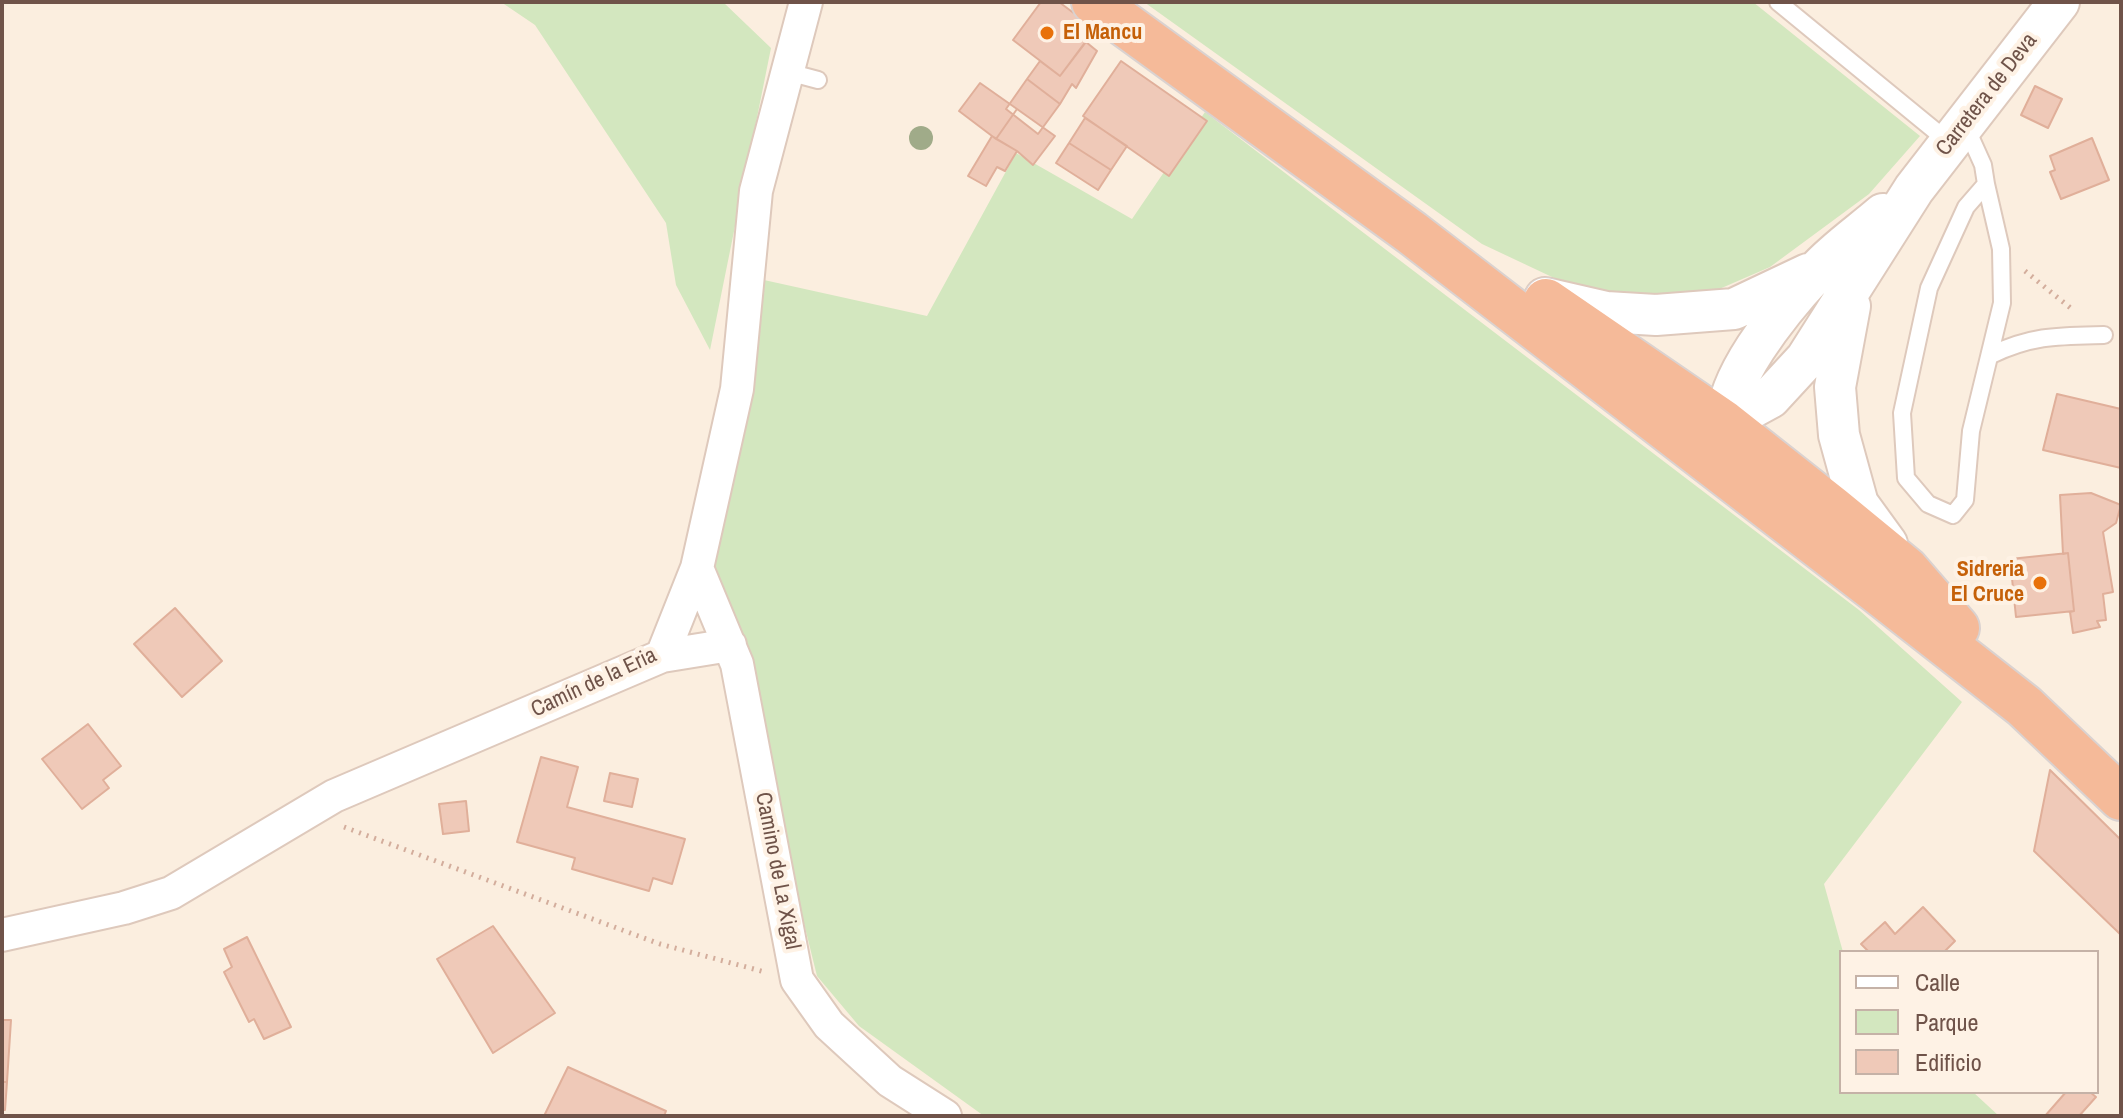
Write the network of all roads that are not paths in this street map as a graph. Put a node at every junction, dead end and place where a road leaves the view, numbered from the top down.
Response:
1 (806, 2) edge
2 (1094, 2) edge
3 (1778, 2) edge
4 (2059, 2) edge
5 (1957, 133) junction
6 (1986, 184) junction
7 (1837, 274) junction
8 (1529, 304) junction
9 (2104, 335) road end
10 (1991, 355) junction
11 (1724, 423) junction
12 (697, 568) junction
13 (1891, 580) junction
14 (730, 645) junction
15 (662, 656) junction
16 (2121, 798) edge
17 (2, 935) edge
18 (945, 1116) edge

1 - 12 street, Camín de la Eria
2 - 8 highway
3 - 5 lane
4 - 5 street, Carretera de Deva
5 - 6 lane
5 - 7 street, Carretera de Deva
6 - 10 lane
6 - 10 lane
7 - 8 street
7 - 11 street
7 - 13 street
8 - 11 highway
8 - 13 highway
9 - 10 lane
11 - 13 highway
12 - 14 street, Camino de La Xigal
12 - 15 street, Camín de la Eria
13 - 16 highway
14 - 15 street
14 - 18 street, Camino de La Xigal
15 - 17 street, Camín de la Eria

